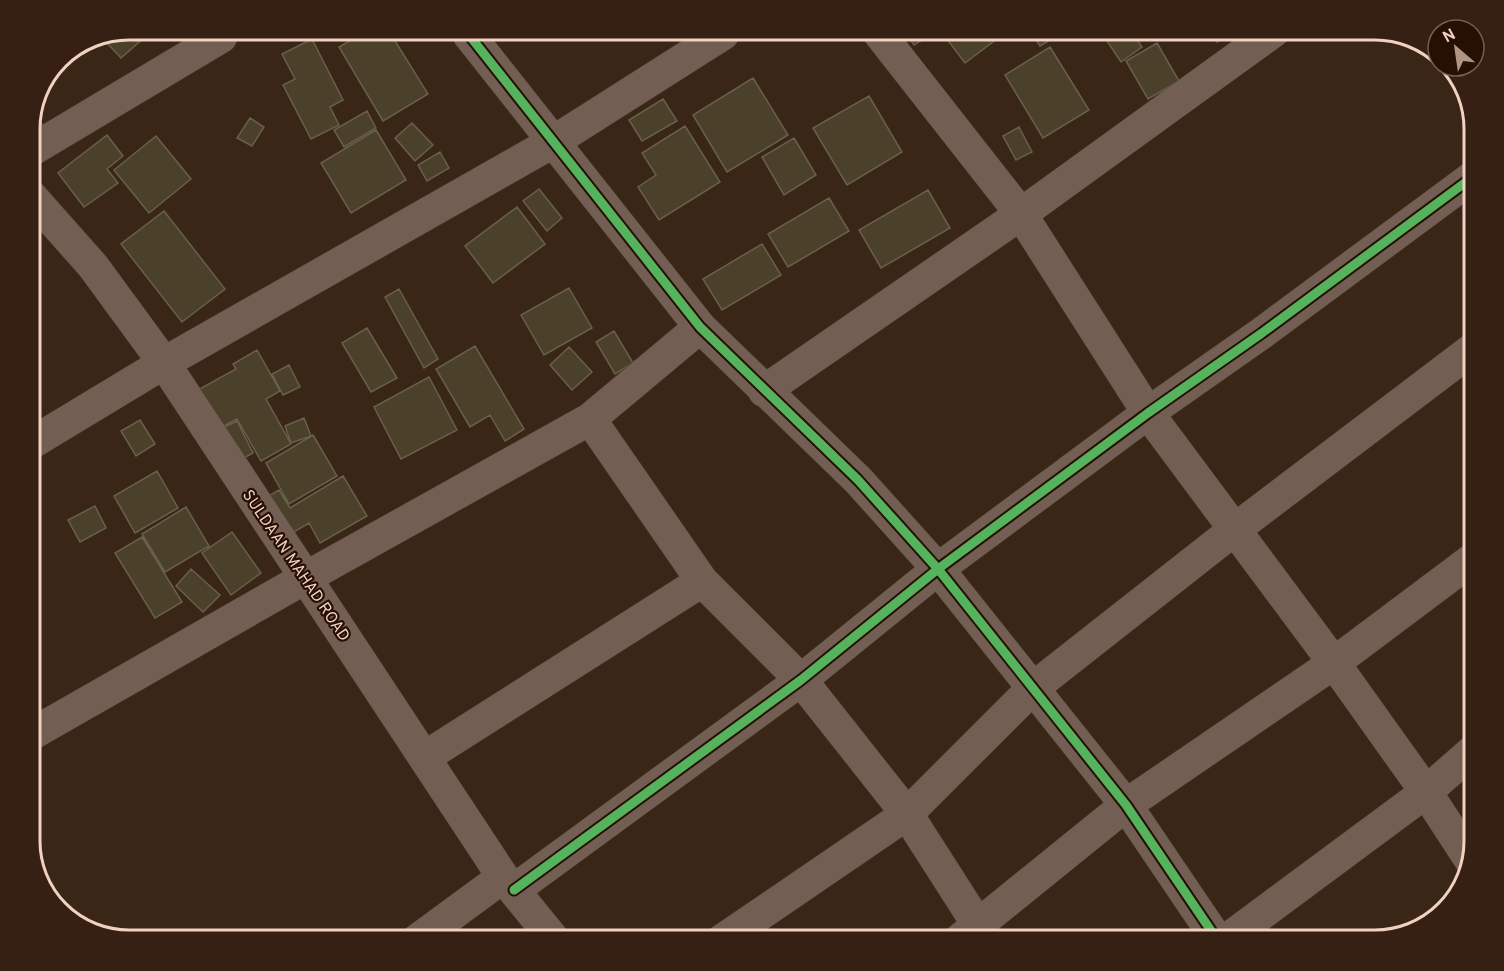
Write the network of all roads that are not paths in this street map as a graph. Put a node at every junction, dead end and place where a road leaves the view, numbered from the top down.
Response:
1 (214, 41) edge
2 (474, 41) edge
3 (712, 41) edge
4 (885, 41) edge
5 (1260, 41) edge
6 (553, 142) junction
7 (41, 144) edge
8 (1464, 183) edge
9 (41, 207) edge
10 (1021, 214) junction
11 (700, 327) junction
12 (1464, 356) edge
13 (164, 363) junction
14 (764, 391) junction
15 (1148, 413) junction
16 (590, 419) junction
17 (41, 437) edge
18 (1234, 530) junction
19 (1464, 566) edge
20 (938, 569) junction
21 (305, 578) junction
22 (702, 580) junction
23 (1334, 663) junction
24 (801, 680) junction
25 (1033, 688) junction
26 (41, 729) edge
27 (425, 757) junction
28 (1464, 759) edge
29 (1426, 792) junction
30 (1126, 805) junction
31 (907, 814) junction
32 (1463, 849) edge
33 (508, 883) junction
34 (433, 930) edge
35 (546, 930) edge
36 (737, 930) edge
37 (966, 930) edge
38 (972, 930) edge
39 (1211, 930) edge
40 (1240, 930) edge

1 - 7 street
2 - 6 street
3 - 6 street
4 - 10 street
5 - 10 street
6 - 11 street
6 - 13 street
8 - 15 street
9 - 13 street, SULDAAN MAHAD ROAD
10 - 14 street
10 - 15 street
11 - 14 street
11 - 16 street
12 - 18 street
13 - 17 street
13 - 21 street, SULDAAN MAHAD ROAD
14 - 20 street
15 - 18 street
15 - 20 street
16 - 21 street
16 - 22 street
18 - 23 street
18 - 25 street
19 - 23 street
20 - 24 street
20 - 25 street
21 - 26 street
21 - 27 street, SULDAAN MAHAD ROAD
22 - 24 street
22 - 27 street
23 - 29 street
23 - 30 street
24 - 31 street
24 - 33 street
25 - 30 street
25 - 31 street
27 - 33 street, SULDAAN MAHAD ROAD
28 - 29 street
29 - 32 street
29 - 40 street
30 - 38 street
30 - 39 street
31 - 36 street
31 - 37 street
33 - 34 street
33 - 35 street, SULDAAN MAHAD ROAD

